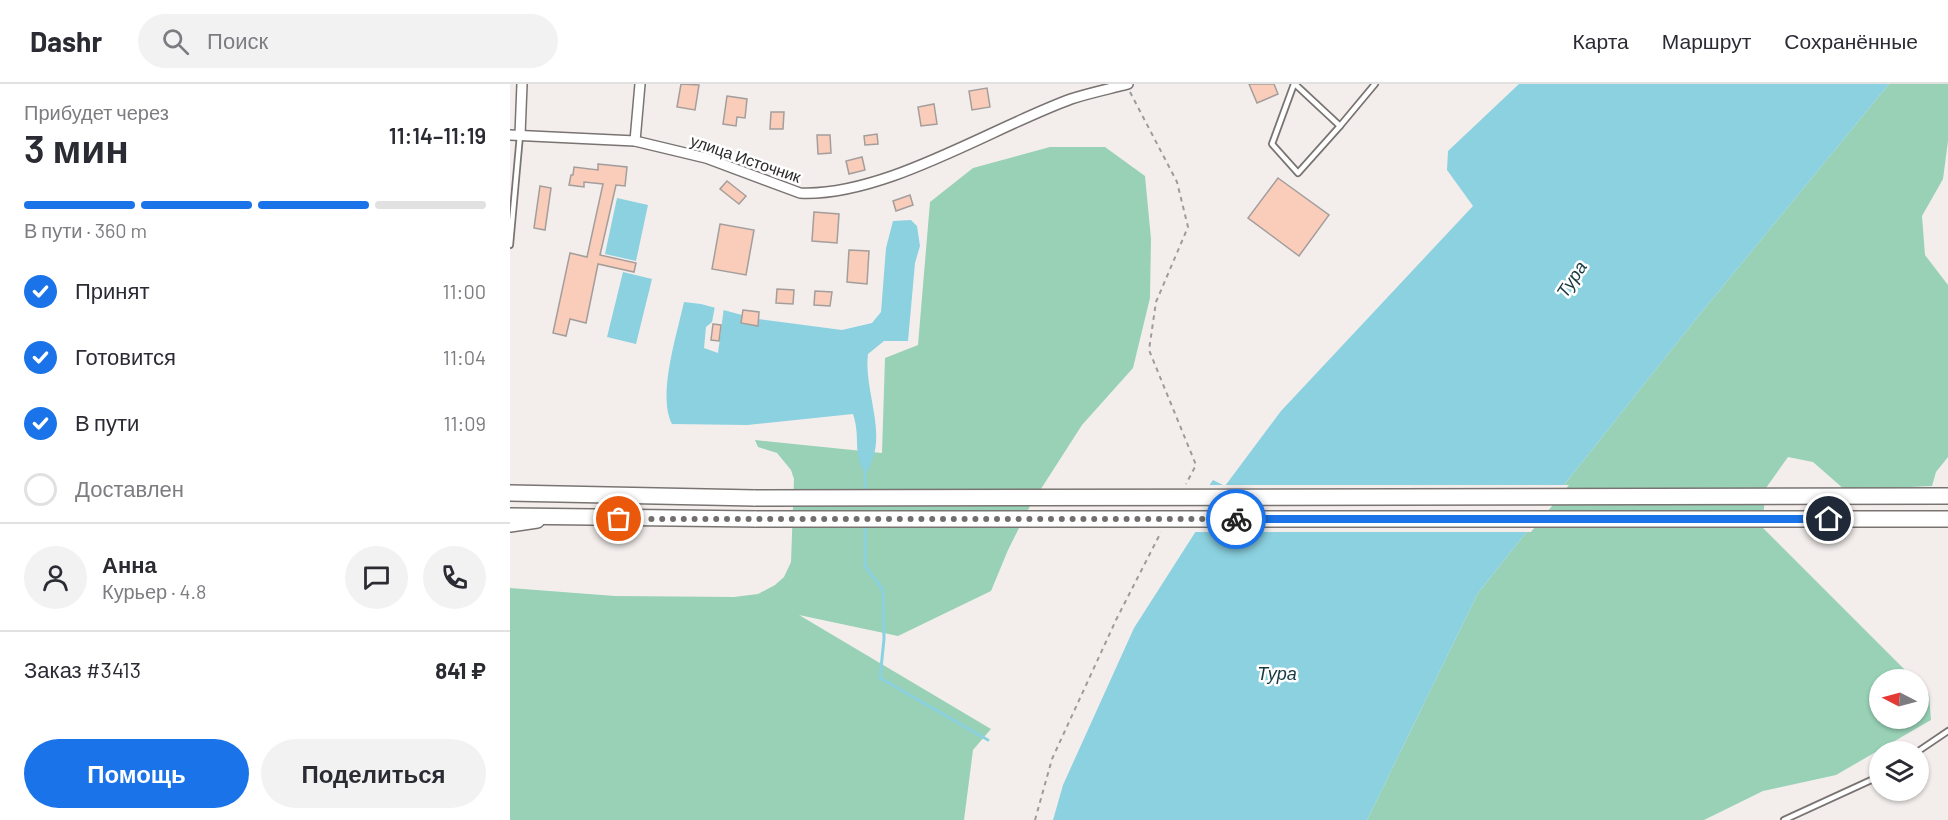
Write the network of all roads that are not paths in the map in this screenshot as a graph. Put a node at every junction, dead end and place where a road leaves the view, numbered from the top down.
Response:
1 (522, 84) edge
2 (640, 84) edge
3 (1127, 84) edge
4 (1295, 84) edge
5 (1375, 84) edge
6 (1096, 88) edge
7 (1340, 126) junction
8 (515, 135) edge
9 (635, 141) junction
10 (510, 245) edge
11 (510, 491) edge
12 (1948, 496) edge
13 (510, 516) edge
14 (552, 518) junction
15 (1948, 519) edge
16 (510, 524) edge
17 (1948, 731) edge
18 (1929, 744) edge
19 (1869, 781) edge
20 (1784, 820) edge

1 - 8 street
2 - 9 street
3 - 6 street, улица Источник
4 - 7 lane
4 - 7 lane
5 - 7 lane
6 - 9 street, улица Источник
8 - 9 street, улица Источник
8 - 10 lane
11 - 12 main road, bridge
13 - 14 main road
14 - 15 main road, bridge
14 - 16 main road
17 - 18 lane
19 - 20 lane

